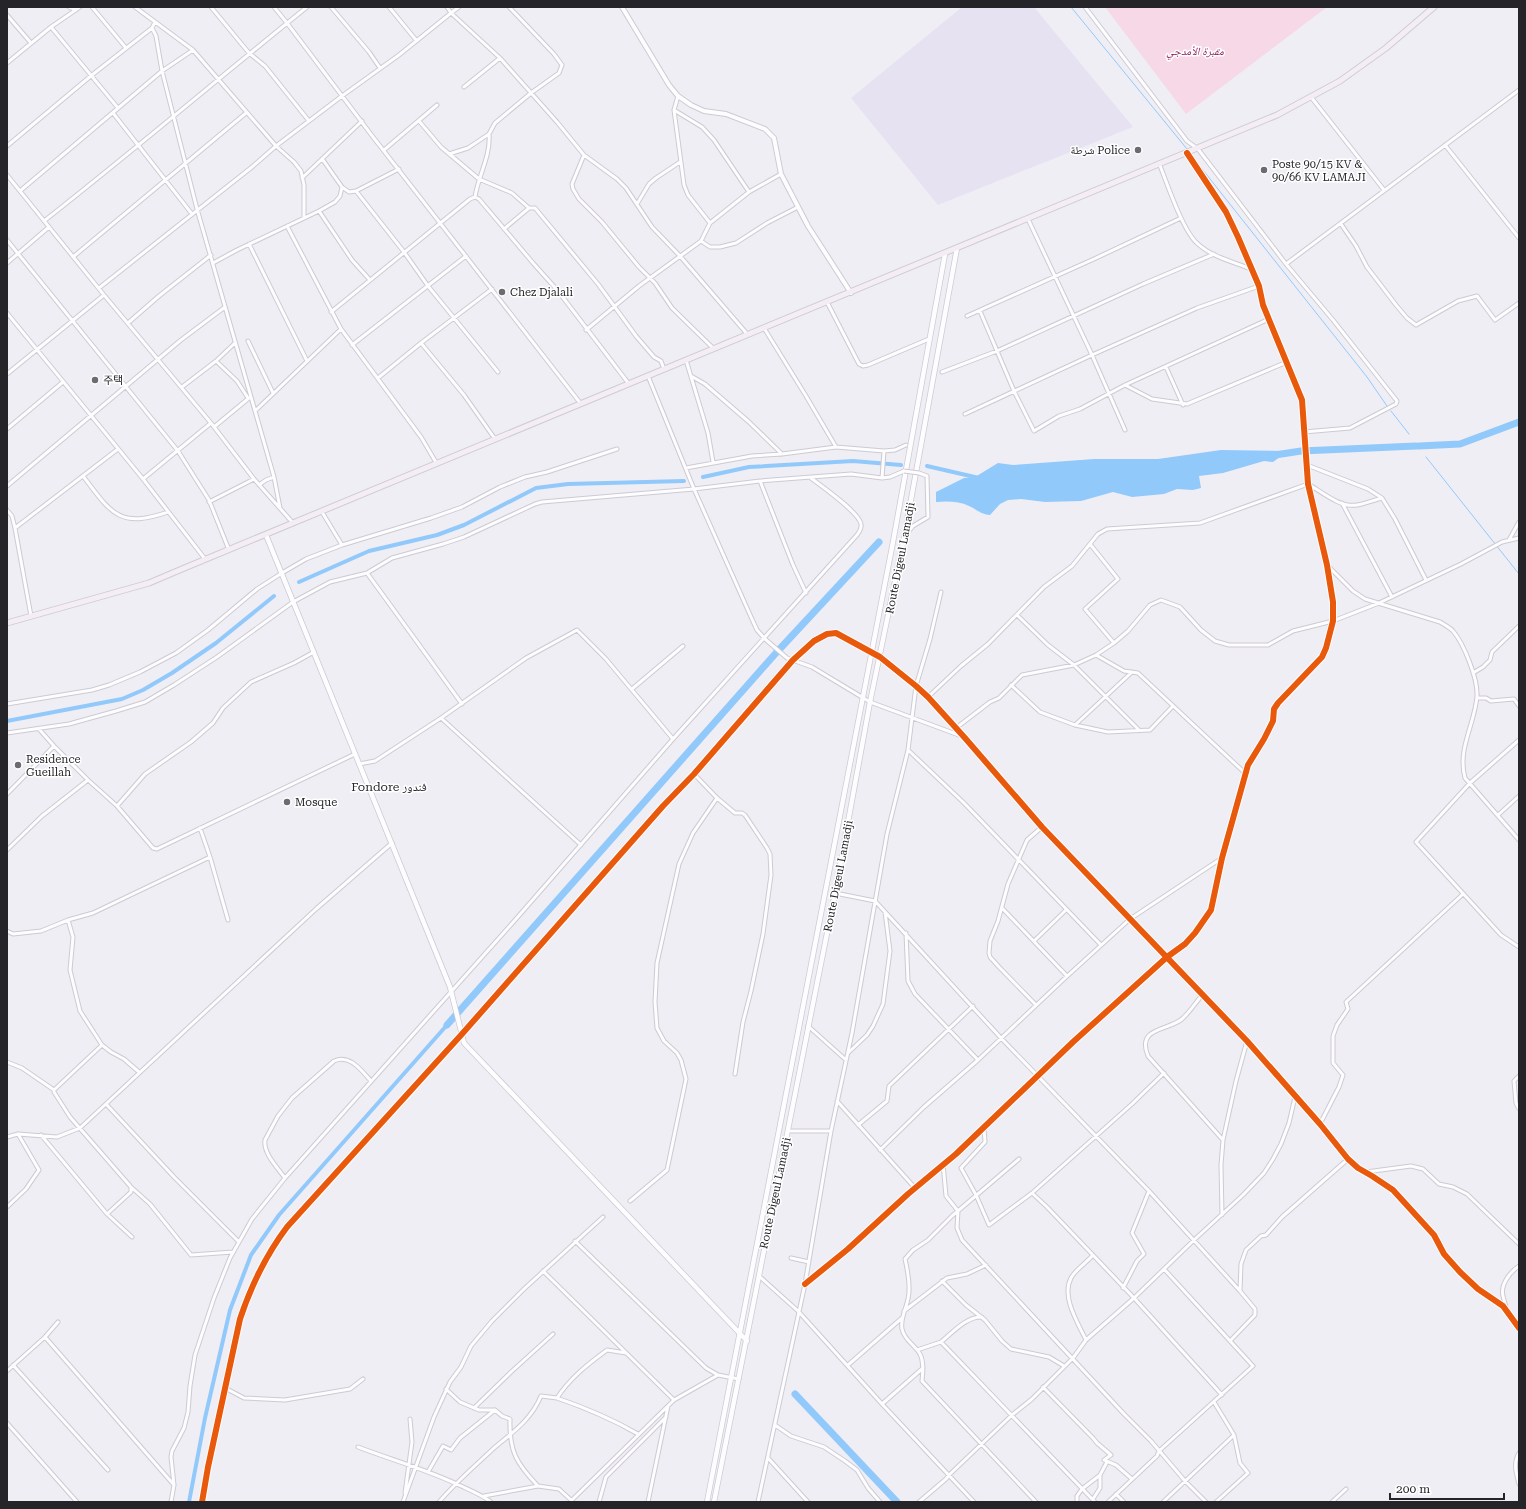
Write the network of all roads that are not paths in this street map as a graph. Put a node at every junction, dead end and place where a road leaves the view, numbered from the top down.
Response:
1 (70, 7) edge
2 (80, 7) edge
3 (92, 7) edge
4 (135, 7) edge
5 (211, 7) edge
6 (274, 7) edge
7 (307, 7) edge
8 (331, 7) edge
9 (389, 7) edge
10 (447, 7) edge
11 (459, 7) edge
12 (509, 7) edge
13 (622, 7) edge
14 (1085, 7) edge
15 (1434, 7) edge
16 (76, 10) junction
17 (451, 13) junction
18 (7, 15) edge
19 (155, 22) junction
20 (288, 23) junction
21 (51, 26) junction
22 (152, 28) junction
23 (416, 40) junction
24 (31, 43) junction
25 (126, 48) junction
26 (193, 50) junction
27 (249, 53) junction
28 (500, 58) junction
29 (7, 63) edge
30 (380, 68) junction
31 (162, 72) junction
32 (92, 75) junction
33 (219, 80) junction
34 (464, 87) dead end
35 (1519, 90) edge
36 (531, 93) junction
37 (342, 96) junction
38 (678, 96) junction
39 (1311, 97) junction
40 (437, 105) dead end
41 (118, 108) junction
42 (674, 110) junction
43 (113, 113) junction
44 (246, 113) junction
45 (173, 117) junction
46 (309, 121) junction
47 (362, 121) junction
48 (419, 121) junction
49 (490, 134) junction
50 (138, 145) junction
51 (1445, 145) junction
52 (7, 146) edge
53 (276, 146) junction
54 (1198, 149) junction
55 (384, 150) junction
56 (1187, 153) junction
57 (449, 154) junction
58 (584, 155) junction
59 (323, 160) junction
60 (680, 162) junction
61 (186, 163) junction
62 (1159, 164) junction
63 (399, 169) junction
64 (781, 174) junction
65 (7, 175) edge
66 (302, 178) junction
67 (479, 179) junction
68 (166, 180) junction
69 (342, 187) junction
70 (1384, 190) junction
71 (20, 191) junction
72 (356, 192) junction
73 (749, 192) junction
74 (476, 197) junction
75 (637, 204) junction
76 (798, 207) junction
77 (529, 208) junction
78 (197, 210) junction
79 (319, 211) junction
80 (192, 214) junction
81 (304, 217) junction
82 (1181, 218) junction
83 (1028, 219) junction
84 (44, 221) junction
85 (440, 222) junction
86 (710, 223) junction
87 (1341, 224) junction
88 (287, 226) junction
89 (49, 227) junction
90 (504, 229) junction
91 (1519, 238) edge
92 (7, 240) edge
93 (701, 241) junction
94 (249, 244) junction
95 (957, 248) junction
96 (404, 252) junction
97 (17, 254) junction
98 (945, 254) junction
99 (1214, 254) junction
100 (211, 255) junction
101 (466, 256) junction
102 (680, 256) junction
103 (73, 257) junction
104 (7, 263) edge
105 (213, 264) junction
106 (1286, 264) junction
107 (1251, 269) junction
108 (1055, 276) junction
109 (650, 279) junction
110 (370, 280) junction
111 (428, 286) junction
112 (1259, 286) junction
113 (99, 288) junction
114 (492, 289) junction
115 (851, 293) junction
116 (104, 295) junction
117 (828, 302) junction
118 (1519, 303) edge
119 (225, 307) junction
120 (615, 307) junction
121 (980, 311) junction
122 (331, 312) junction
123 (7, 313) edge
124 (967, 316) dead end
125 (1073, 316) junction
126 (454, 317) junction
127 (1269, 319) junction
128 (72, 321) junction
129 (128, 323) junction
130 (764, 328) junction
131 (340, 329) junction
132 (586, 330) junction
133 (748, 335) junction
134 (929, 339) junction
135 (248, 340) dead end
136 (235, 343) junction
137 (421, 343) junction
138 (352, 345) junction
139 (714, 349) junction
140 (37, 350) junction
141 (997, 351) junction
142 (1092, 355) junction
143 (159, 359) junction
144 (686, 360) junction
145 (216, 361) junction
146 (307, 361) junction
147 (1287, 362) junction
148 (1166, 367) junction
149 (664, 369) junction
150 (498, 372) dead end
151 (942, 372) dead end
152 (7, 374) edge
153 (648, 376) junction
154 (691, 376) junction
155 (378, 378) junction
156 (63, 382) junction
157 (629, 384) junction
158 (1125, 385) junction
159 (182, 387) junction
160 (126, 388) junction
161 (1014, 391) junction
162 (273, 393) junction
163 (1109, 394) junction
164 (249, 397) junction
165 (581, 404) junction
166 (1183, 405) junction
167 (255, 411) junction
168 (965, 414) dead end
169 (91, 416) junction
170 (211, 423) junction
171 (214, 427) junction
172 (7, 429) edge
173 (1125, 430) dead end
174 (1304, 432) junction
175 (495, 440) junction
176 (906, 445) dead end
177 (836, 448) junction
178 (118, 449) junction
179 (617, 449) dead end
180 (178, 451) junction
181 (884, 451) junction
182 (782, 454) junction
183 (713, 462) junction
184 (437, 464) junction
185 (1306, 465) junction
186 (686, 468) junction
187 (83, 476) junction
188 (274, 477) junction
189 (811, 478) junction
190 (882, 478) junction
191 (143, 479) junction
192 (254, 479) junction
193 (760, 481) junction
194 (1308, 484) junction
195 (259, 485) junction
196 (7, 486) edge
197 (694, 489) junction
198 (1382, 498) junction
199 (209, 502) junction
200 (1342, 503) junction
201 (280, 508) junction
202 (7, 510) edge
203 (168, 512) junction
204 (322, 512) junction
205 (1519, 522) edge
206 (293, 523) junction
207 (16, 528) junction
208 (266, 535) junction
209 (904, 538) junction
210 (1519, 538) edge
211 (1509, 540) junction
212 (1090, 544) junction
213 (342, 545) junction
214 (229, 550) junction
215 (206, 560) junction
216 (1327, 566) junction
217 (282, 573) junction
218 (367, 573) junction
219 (1426, 580) junction
220 (941, 592) dead end
221 (806, 593) junction
222 (1392, 597) junction
223 (293, 602) junction
224 (1379, 603) junction
225 (1017, 615) junction
226 (31, 616) junction
227 (1333, 621) junction
228 (7, 623) edge
229 (1519, 626) edge
230 (765, 639) junction
231 (1114, 643) junction
232 (683, 646) dead end
233 (314, 652) junction
234 (872, 652) junction
235 (1096, 655) junction
236 (880, 657) junction
237 (793, 660) junction
238 (1074, 665) junction
239 (1132, 672) junction
240 (1473, 673) junction
241 (1011, 685) junction
242 (916, 686) junction
243 (632, 689) junction
244 (928, 697) junction
245 (1106, 697) junction
246 (862, 698) junction
247 (1477, 698) junction
248 (870, 702) junction
249 (7, 704) edge
250 (462, 704) junction
251 (1173, 706) junction
252 (1519, 706) edge
253 (441, 718) junction
254 (913, 719) junction
255 (1075, 725) junction
256 (956, 728) junction
257 (39, 729) junction
258 (1139, 730) junction
259 (7, 733) edge
260 (965, 738) junction
261 (673, 740) junction
262 (1519, 740) edge
263 (54, 746) junction
264 (908, 750) junction
265 (355, 754) junction
266 (359, 764) junction
267 (694, 774) junction
268 (1246, 774) junction
269 (88, 780) junction
270 (1470, 783) junction
271 (7, 794) edge
272 (1519, 796) edge
273 (717, 798) junction
274 (117, 806) junction
275 (1498, 815) junction
276 (1042, 827) junction
277 (200, 828) junction
278 (1519, 840) edge
279 (392, 843) junction
280 (580, 845) junction
281 (7, 850) edge
282 (210, 857) junction
283 (1222, 858) junction
284 (1018, 861) junction
285 (835, 893) junction
286 (1463, 894) junction
287 (875, 902) junction
288 (1002, 908) junction
289 (1066, 910) junction
290 (885, 912) junction
291 (1130, 919) junction
292 (68, 920) junction
293 (228, 920) dead end
294 (7, 931) edge
295 (906, 933) junction
296 (1034, 941) junction
297 (1101, 945) junction
298 (1519, 947) edge
299 (1167, 958) junction
300 (1067, 976) junction
301 (452, 991) junction
302 (1203, 994) junction
303 (1036, 1005) junction
304 (973, 1006) junction
305 (808, 1026) junction
306 (949, 1029) junction
307 (461, 1032) junction
308 (1001, 1038) junction
309 (1247, 1041) junction
310 (102, 1045) junction
311 (848, 1053) junction
312 (846, 1060) junction
313 (978, 1060) junction
314 (7, 1062) edge
315 (139, 1072) junction
316 (1164, 1073) junction
317 (735, 1074) dead end
318 (1038, 1075) junction
319 (1519, 1076) edge
320 (371, 1081) junction
321 (54, 1090) junction
322 (1295, 1097) junction
323 (837, 1102) junction
324 (106, 1104) junction
325 (1519, 1109) edge
326 (1320, 1124) junction
327 (858, 1125) junction
328 (80, 1128) junction
329 (984, 1128) junction
330 (788, 1131) junction
331 (831, 1131) junction
332 (18, 1134) junction
333 (41, 1135) junction
334 (1096, 1136) junction
335 (7, 1137) edge
336 (1223, 1140) junction
337 (880, 1150) junction
338 (1019, 1159) dead end
339 (1348, 1159) junction
340 (944, 1164) junction
341 (1364, 1172) junction
342 (285, 1178) junction
343 (131, 1186) junction
344 (915, 1188) junction
345 (1148, 1191) junction
346 (1032, 1193) junction
347 (976, 1195) junction
348 (630, 1201) dead end
349 (7, 1206) edge
350 (958, 1211) junction
351 (107, 1214) junction
352 (1222, 1215) junction
353 (603, 1217) dead end
354 (132, 1237) dead end
355 (1194, 1240) junction
356 (575, 1241) junction
357 (239, 1242) junction
358 (1519, 1244) edge
359 (233, 1252) junction
360 (1092, 1256) junction
361 (791, 1258) dead end
362 (809, 1262) junction
363 (986, 1265) junction
364 (1519, 1266) edge
365 (1164, 1269) junction
366 (543, 1271) junction
367 (758, 1275) junction
368 (942, 1281) junction
369 (805, 1284) junction
370 (1123, 1288) junction
371 (1240, 1291) junction
372 (1134, 1298) junction
373 (1506, 1309) junction
374 (798, 1311) junction
375 (904, 1311) junction
376 (982, 1317) junction
377 (902, 1318) junction
378 (58, 1322) dead end
379 (1519, 1328) edge
380 (553, 1334) dead end
381 (740, 1334) junction
382 (45, 1337) junction
383 (1086, 1340) junction
384 (747, 1341) junction
385 (1230, 1341) junction
386 (941, 1342) junction
387 (917, 1350) junction
388 (626, 1352) junction
389 (1073, 1358) junction
390 (848, 1364) junction
391 (13, 1365) junction
392 (1064, 1366) junction
393 (923, 1367) junction
394 (7, 1371) edge
395 (718, 1375) junction
396 (731, 1377) junction
397 (363, 1379) dead end
398 (739, 1379) junction
399 (1043, 1387) junction
400 (225, 1388) junction
401 (446, 1389) junction
402 (1222, 1395) junction
403 (557, 1398) junction
404 (674, 1400) junction
405 (1214, 1402) junction
406 (882, 1404) junction
407 (668, 1406) junction
408 (474, 1408) junction
409 (495, 1410) junction
410 (1012, 1415) junction
411 (666, 1417) junction
412 (410, 1419) dead end
413 (7, 1423) edge
414 (775, 1426) junction
415 (638, 1434) junction
416 (509, 1435) junction
417 (1234, 1435) junction
418 (981, 1444) junction
419 (358, 1447) dead end
420 (1159, 1451) junction
421 (1519, 1453) edge
422 (768, 1458) junction
423 (1107, 1462) junction
424 (408, 1464) junction
425 (416, 1467) junction
426 (108, 1470) dead end
427 (428, 1472) junction
428 (949, 1475) junction
429 (1100, 1475) junction
430 (1132, 1479) junction
431 (1185, 1482) junction
432 (455, 1483) junction
433 (1519, 1484) edge
434 (174, 1485) junction
435 (538, 1486) junction
436 (1082, 1488) junction
437 (1346, 1488) dead end
438 (1116, 1494) junction
439 (484, 1496) junction
440 (404, 1501) edge
441 (571, 1501) edge
442 (1094, 1501) edge
443 (77, 1502) edge
444 (171, 1502) edge
445 (202, 1502) edge
446 (439, 1502) edge
447 (491, 1502) edge
448 (600, 1502) edge
449 (648, 1502) edge
450 (707, 1502) edge
451 (714, 1502) edge
452 (758, 1502) edge
453 (808, 1502) edge
454 (880, 1502) edge
455 (919, 1502) edge
456 (974, 1502) edge
457 (1035, 1502) edge
458 (1077, 1502) edge
459 (1108, 1502) edge
460 (1124, 1502) edge
461 (1163, 1502) edge
462 (1206, 1502) edge
463 (1216, 1502) edge
464 (1332, 1502) edge

1 - 16 street
2 - 16 street
3 - 25 street
4 - 19 street
5 - 27 street
6 - 20 street
7 - 20 street
8 - 30 street
9 - 23 street
10 - 17 street
11 - 17 street
12 - 36 street
13 - 38 street
14 - 54 street
15 - 39 highway
16 - 21 street
17 - 23 street
17 - 28 street
18 - 24 street
19 - 22 street
19 - 26 street
20 - 27 street
20 - 37 street
21 - 24 street
21 - 32 street
22 - 25 street
22 - 31 street
23 - 30 street
24 - 29 street
25 - 32 street
26 - 31 street
26 - 33 street
27 - 33 street
27 - 46 street
28 - 34 street
28 - 36 street
30 - 37 street
31 - 41 street
31 - 45 street
32 - 41 street
32 - 52 street
33 - 44 street
33 - 45 street
35 - 51 street
36 - 49 street
36 - 58 street
37 - 46 street
37 - 47 street
38 - 42 street
38 - 64 street
39 - 54 highway
39 - 70 street
40 - 48 street
41 - 43 street
42 - 60 street
42 - 73 street
43 - 50 street
43 - 71 street
44 - 53 street
44 - 61 street
45 - 50 street
45 - 61 street
46 - 53 street
47 - 55 street
47 - 59 street
48 - 55 street
48 - 57 street
49 - 57 street
49 - 67 street
50 - 68 street
50 - 84 street
51 - 70 street
51 - 91 street
53 - 66 street
53 - 78 street
54 - 56 highway
54 - 106 street
55 - 63 street
56 - 62 highway
56 - 107 street
57 - 67 street
58 - 75 street
58 - 109 street
59 - 66 street
59 - 69 street
60 - 75 street
60 - 86 street
61 - 68 street
61 - 78 street
62 - 82 street
62 - 83 highway
63 - 72 street
63 - 85 street
64 - 73 street
64 - 76 street
65 - 71 street
66 - 81 street
67 - 74 street
67 - 77 street
68 - 80 street
68 - 103 street
69 - 72 street
69 - 79 street
70 - 87 street
71 - 84 street
72 - 96 street
73 - 86 street
74 - 85 street
74 - 90 street
75 - 102 street
76 - 93 street
76 - 115 street
77 - 90 street
77 - 120 street
78 - 80 street
78 - 100 street
79 - 81 street
79 - 110 street
80 - 113 street
81 - 88 street
82 - 99 street
82 - 108 street
83 - 95 highway
83 - 108 street
84 - 89 street
85 - 96 street
85 - 101 street
86 - 93 street
87 - 106 street
87 - 118 street
88 - 94 street
88 - 122 street
89 - 97 street
89 - 103 street
90 - 132 street
92 - 97 street
93 - 102 street
94 - 105 street
94 - 146 street
95 - 98 highway
95 - 209 main road, Route Digeul Lamadji
96 - 110 street
96 - 111 street
97 - 104 street
97 - 128 street
98 - 115 highway
98 - 134 main road, Route Digeul Lamadji
99 - 107 street
99 - 125 street
100 - 105 street
100 - 129 street
101 - 111 street
101 - 114 street
102 - 109 street
102 - 133 street
103 - 113 street
105 - 119 street
106 - 174 street
107 - 112 street
108 - 121 street
108 - 125 street
109 - 120 street
109 - 139 street
110 - 122 street
111 - 126 street
111 - 138 street
112 - 127 street
112 - 142 street
113 - 116 street
114 - 126 street
114 - 165 street
115 - 117 highway
116 - 128 street
116 - 129 street
117 - 130 highway
117 - 134 street
119 - 136 street
119 - 143 street
120 - 132 street
120 - 149 street
121 - 124 street
121 - 141 street
122 - 131 street
123 - 140 street
125 - 141 street
125 - 142 street
126 - 137 street
126 - 150 street
127 - 147 street
127 - 148 street
128 - 140 street
128 - 160 street
129 - 143 street
130 - 133 highway
130 - 177 street
131 - 138 street
131 - 146 street
132 - 157 street
133 - 139 highway
134 - 234 main road, Route Digeul Lamadji
135 - 162 street
136 - 145 street
136 - 164 street
137 - 155 street
137 - 175 street
138 - 155 street
139 - 144 highway
140 - 152 street
140 - 156 street
141 - 151 street
141 - 161 street
142 - 161 street
142 - 163 street
143 - 159 street
143 - 160 street
144 - 149 highway
144 - 154 street
145 - 159 street
145 - 164 street
146 - 162 street
147 - 166 street
147 - 174 street
148 - 158 street
148 - 166 street
149 - 153 highway
153 - 157 highway
153 - 186 street
154 - 182 street
154 - 183 street
155 - 184 street
156 - 169 street
156 - 172 street
157 - 165 highway
158 - 163 street
158 - 166 street
159 - 170 street
160 - 169 street
160 - 180 street
161 - 163 street
161 - 168 street
162 - 167 street
163 - 173 street
164 - 167 street
164 - 171 street
165 - 175 highway
167 - 188 street
169 - 178 street
169 - 196 street
170 - 171 street
170 - 180 street
171 - 192 street
174 - 185 street
175 - 184 highway
176 - 181 street
177 - 181 street
177 - 182 street
178 - 187 street
178 - 191 street
179 - 213 street
180 - 191 street
180 - 199 street
181 - 190 street
182 - 183 street
183 - 186 street
184 - 204 highway
185 - 194 street
185 - 198 street
186 - 197 street
187 - 203 street
187 - 207 street
188 - 195 street
188 - 201 street
189 - 190 street
189 - 193 street
189 - 221 street
190 - 209 street, bridge
191 - 203 street
192 - 195 street
192 - 199 street
193 - 197 street
193 - 221 street
194 - 200 street
194 - 212 street
194 - 216 street
195 - 201 street
197 - 218 street
197 - 230 street
198 - 200 street
198 - 219 street
199 - 214 street
200 - 222 street
201 - 206 street
202 - 207 street
203 - 215 street
204 - 206 highway
204 - 213 street
205 - 211 street
206 - 208 highway
207 - 226 street
208 - 214 highway
208 - 217 main road
209 - 236 main road, Route Digeul Lamadji
210 - 211 street
211 - 219 street
212 - 225 street
212 - 231 street
213 - 217 street
214 - 215 highway
215 - 226 highway
216 - 224 street
216 - 227 street
217 - 223 main road
217 - 249 street
218 - 223 street
218 - 250 street
219 - 222 street
220 - 242 street
221 - 230 street
222 - 224 street
223 - 233 main road
223 - 257 street
224 - 227 street
224 - 240 street
225 - 238 street
225 - 244 street
226 - 228 highway
227 - 231 street
227 - 268 street
229 - 240 street
230 - 237 street
230 - 261 street
231 - 235 street
232 - 243 street
233 - 265 main road
233 - 274 street
234 - 236 street
234 - 237 street
234 - 246 main road, Route Digeul Lamadji
235 - 238 street
235 - 239 street
236 - 242 street
236 - 248 main road, Route Digeul Lamadji
237 - 246 street
237 - 267 street
238 - 241 street
238 - 245 street
239 - 245 street
239 - 251 street
240 - 247 street
241 - 255 street
241 - 256 street
242 - 244 street
242 - 254 street
243 - 250 street
243 - 261 street
244 - 256 street
245 - 255 street
245 - 258 street
246 - 248 street
246 - 381 main road, Route Digeul Lamadji
247 - 252 street
247 - 270 street
248 - 254 street
248 - 285 main road, Route Digeul Lamadji
250 - 253 street
251 - 258 street
251 - 268 street
253 - 266 street
253 - 280 street
254 - 260 street
254 - 264 street
255 - 258 street
256 - 260 street
257 - 259 street
257 - 263 street
260 - 276 street
261 - 280 street
262 - 270 street
263 - 269 street
263 - 271 street
264 - 284 street
264 - 287 street
265 - 266 main road
265 - 277 street
266 - 279 main road
267 - 273 street
267 - 307 street
268 - 283 street
269 - 274 street
269 - 281 street
270 - 275 street
270 - 286 street
272 - 275 street
273 - 317 street
273 - 348 street
274 - 277 street
275 - 278 street
276 - 284 street
276 - 291 street
277 - 282 street
279 - 301 main road
279 - 315 street
280 - 301 street
282 - 292 street
282 - 293 street
283 - 291 street
283 - 299 street
284 - 288 street
284 - 289 street
285 - 287 street
285 - 305 main road, Route Digeul Lamadji
286 - 298 street
286 - 326 street
287 - 290 street
287 - 311 street
288 - 296 street
288 - 303 street
289 - 296 street
289 - 297 street
290 - 295 street
290 - 311 street
291 - 297 street
291 - 299 street
292 - 294 street
292 - 310 street
295 - 304 street
295 - 306 street
296 - 300 street
297 - 300 street
299 - 302 street
299 - 318 street
300 - 303 street
301 - 307 main road
301 - 320 street
302 - 309 street
302 - 316 street
303 - 308 street
304 - 306 street
304 - 308 street
305 - 312 street
305 - 330 main road, Route Digeul Lamadji
306 - 313 street
306 - 327 street
307 - 381 main road
307 - 400 street
308 - 313 street
308 - 318 street
309 - 322 street
309 - 336 street
310 - 315 street
310 - 321 street
311 - 312 street
312 - 323 street
313 - 337 street
314 - 321 street
315 - 324 street
316 - 334 street
316 - 336 street
318 - 329 street
318 - 334 street
319 - 325 street
320 - 342 street
320 - 342 street
321 - 328 street
322 - 326 street
322 - 352 street
323 - 327 street
323 - 331 street
324 - 328 street
324 - 357 street
326 - 339 street
327 - 337 street
328 - 333 street
328 - 343 street
329 - 340 street
329 - 347 street
330 - 331 street
330 - 367 main road, Route Digeul Lamadji
331 - 362 street
332 - 333 street
332 - 335 street
332 - 349 street
333 - 351 street
334 - 345 street
334 - 346 street
336 - 352 street
337 - 344 street
338 - 347 street
339 - 341 street
339 - 371 street
340 - 344 street
340 - 350 street
341 - 358 street
341 - 373 street
342 - 357 street
343 - 351 street
343 - 359 street
344 - 369 street
345 - 355 street
345 - 370 street
346 - 347 street
346 - 360 street
347 - 350 street
350 - 363 street
350 - 375 street
351 - 354 street
352 - 355 street
353 - 356 street
355 - 365 street
355 - 371 street
356 - 366 street
356 - 395 street
357 - 359 street
359 - 434 street
360 - 370 street
360 - 383 street
361 - 362 street
362 - 369 street
363 - 368 street
363 - 389 street
364 - 373 street
365 - 372 street
365 - 385 street
366 - 388 street
366 - 401 street
367 - 374 street
367 - 384 main road, Route Digeul Lamadji
368 - 375 street
368 - 376 street
369 - 374 street
370 - 372 street
371 - 385 street
372 - 383 street
372 - 402 street
373 - 379 street
374 - 390 street
374 - 414 street
375 - 377 street
376 - 386 street
376 - 392 street
377 - 387 street
377 - 390 street
378 - 382 street
380 - 408 street
381 - 384 main road
381 - 396 main road, Route Digeul Lamadji
382 - 391 street
382 - 434 street
383 - 389 street
384 - 398 main road, Route Digeul Lamadji
385 - 402 street
386 - 387 street
386 - 410 street
387 - 393 street
388 - 403 street
388 - 404 street
389 - 392 street
389 - 420 street
390 - 406 street
391 - 394 street
391 - 426 street
392 - 399 street
393 - 406 street
393 - 418 street
395 - 396 street
395 - 404 street
396 - 398 street
396 - 450 main road, Route Digeul Lamadji
397 - 400 street
398 - 451 main road, Route Digeul Lamadji
399 - 410 street
399 - 423 street
400 - 445 street
401 - 408 street
401 - 425 street
402 - 405 street
403 - 415 street
403 - 416 street
404 - 407 street
405 - 417 street
405 - 420 street
406 - 428 street
407 - 411 street
407 - 415 street
408 - 409 street
409 - 416 street
409 - 427 street
410 - 418 street
410 - 436 street
411 - 448 street
411 - 449 street
412 - 424 street
413 - 443 street
414 - 422 street
414 - 454 street
415 - 441 street
416 - 432 street
416 - 435 street
417 - 431 street
417 - 463 street
418 - 428 street
418 - 457 street
419 - 424 street
420 - 430 street
420 - 431 street
421 - 433 street
422 - 452 street
422 - 453 street
423 - 429 street
423 - 430 street
424 - 425 street
424 - 440 street
425 - 427 street
425 - 440 street
427 - 432 street
428 - 455 street
428 - 456 street
429 - 436 street
429 - 442 street
430 - 438 street
431 - 461 street
431 - 462 street
432 - 439 street
432 - 446 street
434 - 444 street
435 - 439 street
435 - 441 street
436 - 442 street
436 - 458 street
437 - 464 street
438 - 459 street
438 - 460 street
439 - 447 street

